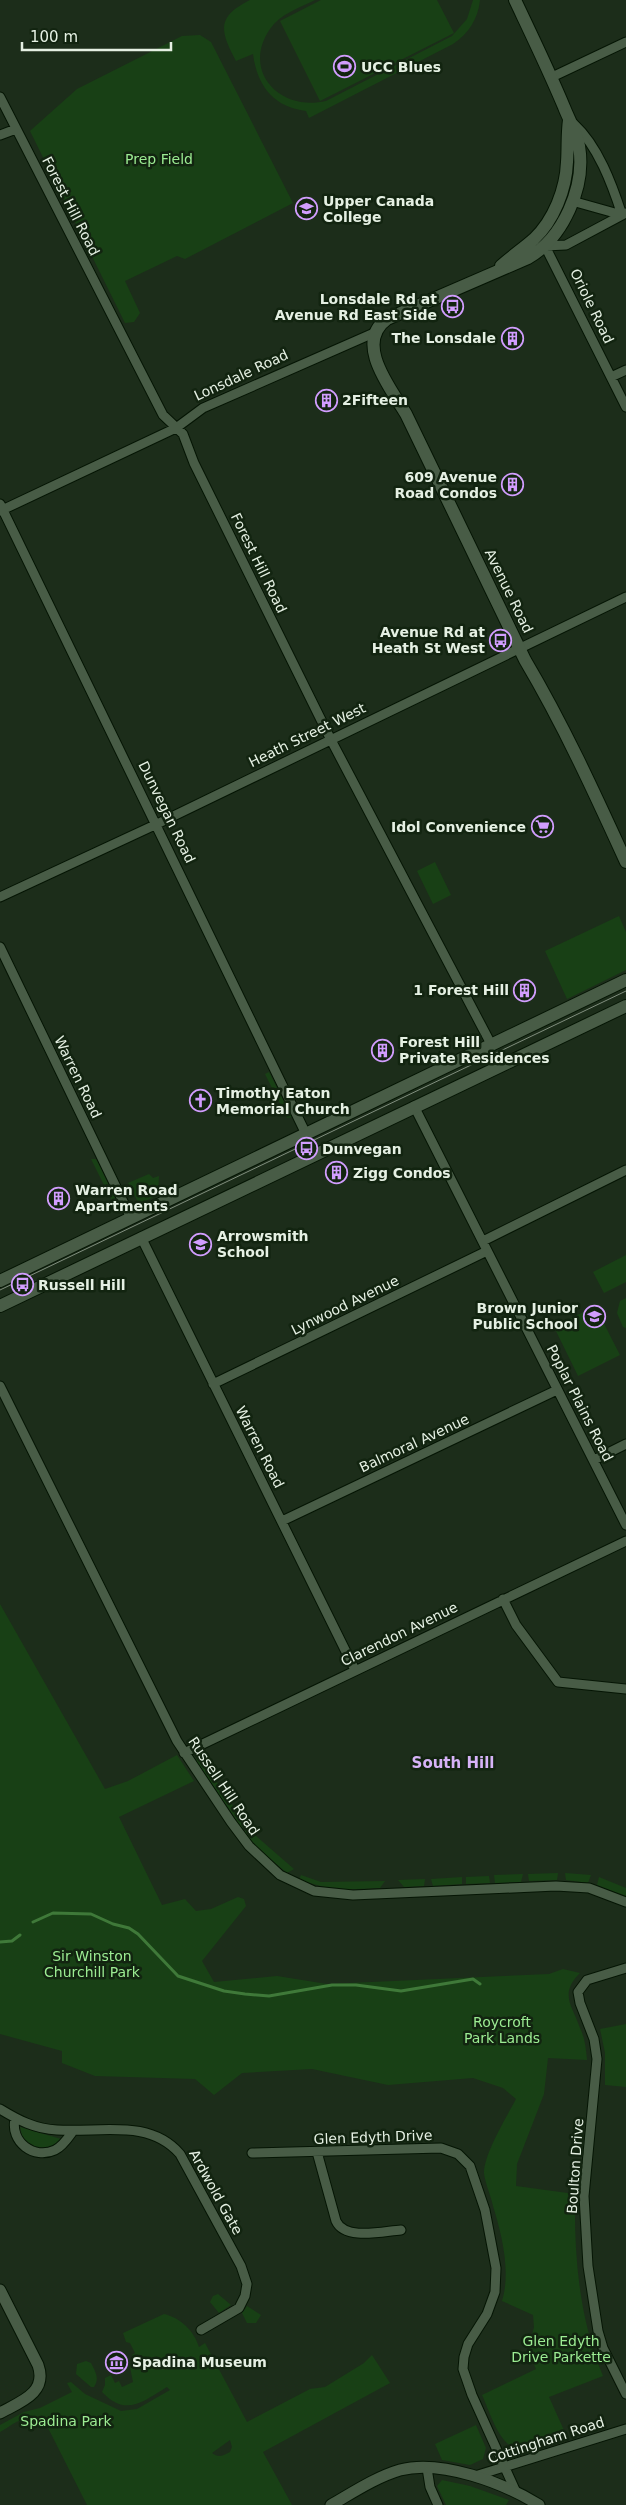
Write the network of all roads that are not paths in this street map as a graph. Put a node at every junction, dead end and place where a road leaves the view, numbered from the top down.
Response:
1 (515, 0) edge
2 (626, 42) edge
3 (552, 77) junction
4 (0, 97) edge
5 (569, 120) junction
6 (16, 129) junction
7 (0, 135) edge
8 (572, 201) junction
9 (624, 214) edge
10 (552, 217) junction
11 (545, 246) junction
12 (495, 271) junction
13 (376, 332) junction
14 (626, 370) edge
15 (611, 377) junction
16 (626, 407) edge
17 (176, 428) junction
18 (1, 508) edge
19 (626, 597) edge
20 (520, 648) junction
21 (330, 738) junction
22 (157, 824) junction
23 (626, 862) edge
24 (0, 896) edge
25 (0, 948) edge
26 (626, 980) edge
27 (626, 1006) edge
28 (491, 1044) junction
29 (414, 1106) junction
30 (306, 1134) junction
31 (241, 1164) junction
32 (626, 1170) edge
33 (251, 1186) junction
34 (131, 1218) junction
35 (141, 1237) junction
36 (483, 1241) junction
37 (487, 1251) junction
38 (0, 1281) edge
39 (0, 1306) edge
40 (214, 1384) junction
41 (0, 1386) edge
42 (557, 1390) junction
43 (626, 1444) edge
44 (594, 1460) junction
45 (282, 1521) junction
46 (626, 1526) edge
47 (626, 1541) edge
48 (503, 1599) junction
49 (355, 1670) junction
50 (626, 1689) edge
51 (184, 1753) junction
52 (626, 1902) edge
53 (626, 1968) edge
54 (0, 2110) edge
55 (15, 2119) junction
56 (73, 2130) junction
57 (317, 2152) junction
58 (252, 2153) dead end
59 (401, 2230) dead end
60 (0, 2290) edge
61 (202, 2330) dead end
62 (626, 2394) edge
63 (0, 2413) edge
64 (626, 2429) edge
65 (428, 2468) junction
66 (505, 2468) junction
67 (475, 2476) junction
68 (516, 2492) junction
69 (331, 2505) edge
70 (438, 2505) edge
71 (539, 2505) edge

1 - 3 main road
2 - 3 street
3 - 5 main road
4 - 6 street, Forest Hill Road
5 - 8 main road
5 - 9 street
5 - 10 main road
6 - 7 street
6 - 17 street, Forest Hill Road
8 - 9 street
8 - 11 main road
9 - 11 street
10 - 11 main road
10 - 12 main road
11 - 12 main road
11 - 15 street, Oriole Road
12 - 13 main road, Lonsdale Road
13 - 17 street, Lonsdale Road
13 - 20 main road, Avenue Road
14 - 15 street
15 - 16 street, Oriole Road
17 - 18 street, Lonsdale Road
17 - 21 street, Forest Hill Road
18 - 22 street, Dunvegan Road
19 - 20 street, Heath Street West
20 - 21 street, Heath Street West
20 - 23 main road, Avenue Road
21 - 22 street, Heath Street West
21 - 28 street, Forest Hill Road
22 - 24 street, Heath Street West
22 - 30 street, Dunvegan Road
25 - 34 street, Warren Road
26 - 28 main road
27 - 29 main road
28 - 30 main road
29 - 33 main road
29 - 36 street, Poplar Plains Road
30 - 31 main road
31 - 33 main road
31 - 34 main road
32 - 36 street
33 - 35 main road
34 - 38 main road
35 - 39 main road
35 - 40 street, Warren Road
36 - 37 street, Poplar Plains Road
37 - 40 street, Lynwood Avenue
37 - 42 street, Poplar Plains Road
40 - 45 street, Warren Road
41 - 51 street, Russell Hill Road
42 - 44 street, Poplar Plains Road
42 - 45 street, Balmoral Avenue
43 - 44 street
44 - 46 street, Poplar Plains Road
45 - 49 street, Warren Road
47 - 48 street, Clarendon Avenue
48 - 49 street, Clarendon Avenue
48 - 50 street
49 - 51 street, Clarendon Avenue
51 - 52 street, Russell Hill Road
53 - 62 street, Boulton Drive
54 - 55 street, Ardwold Gate
55 - 56 street, Ardwold Gate
55 - 56 street
56 - 61 street, Ardwold Gate
57 - 58 street, Glen Edyth Drive
57 - 59 street
57 - 66 street, Glen Edyth Drive
60 - 63 street
64 - 66 street, Cottingham Road
65 - 67 street
65 - 69 street
65 - 70 street
66 - 67 street, Cottingham Road
66 - 68 street, Glen Edyth Drive
67 - 68 street
68 - 71 street

